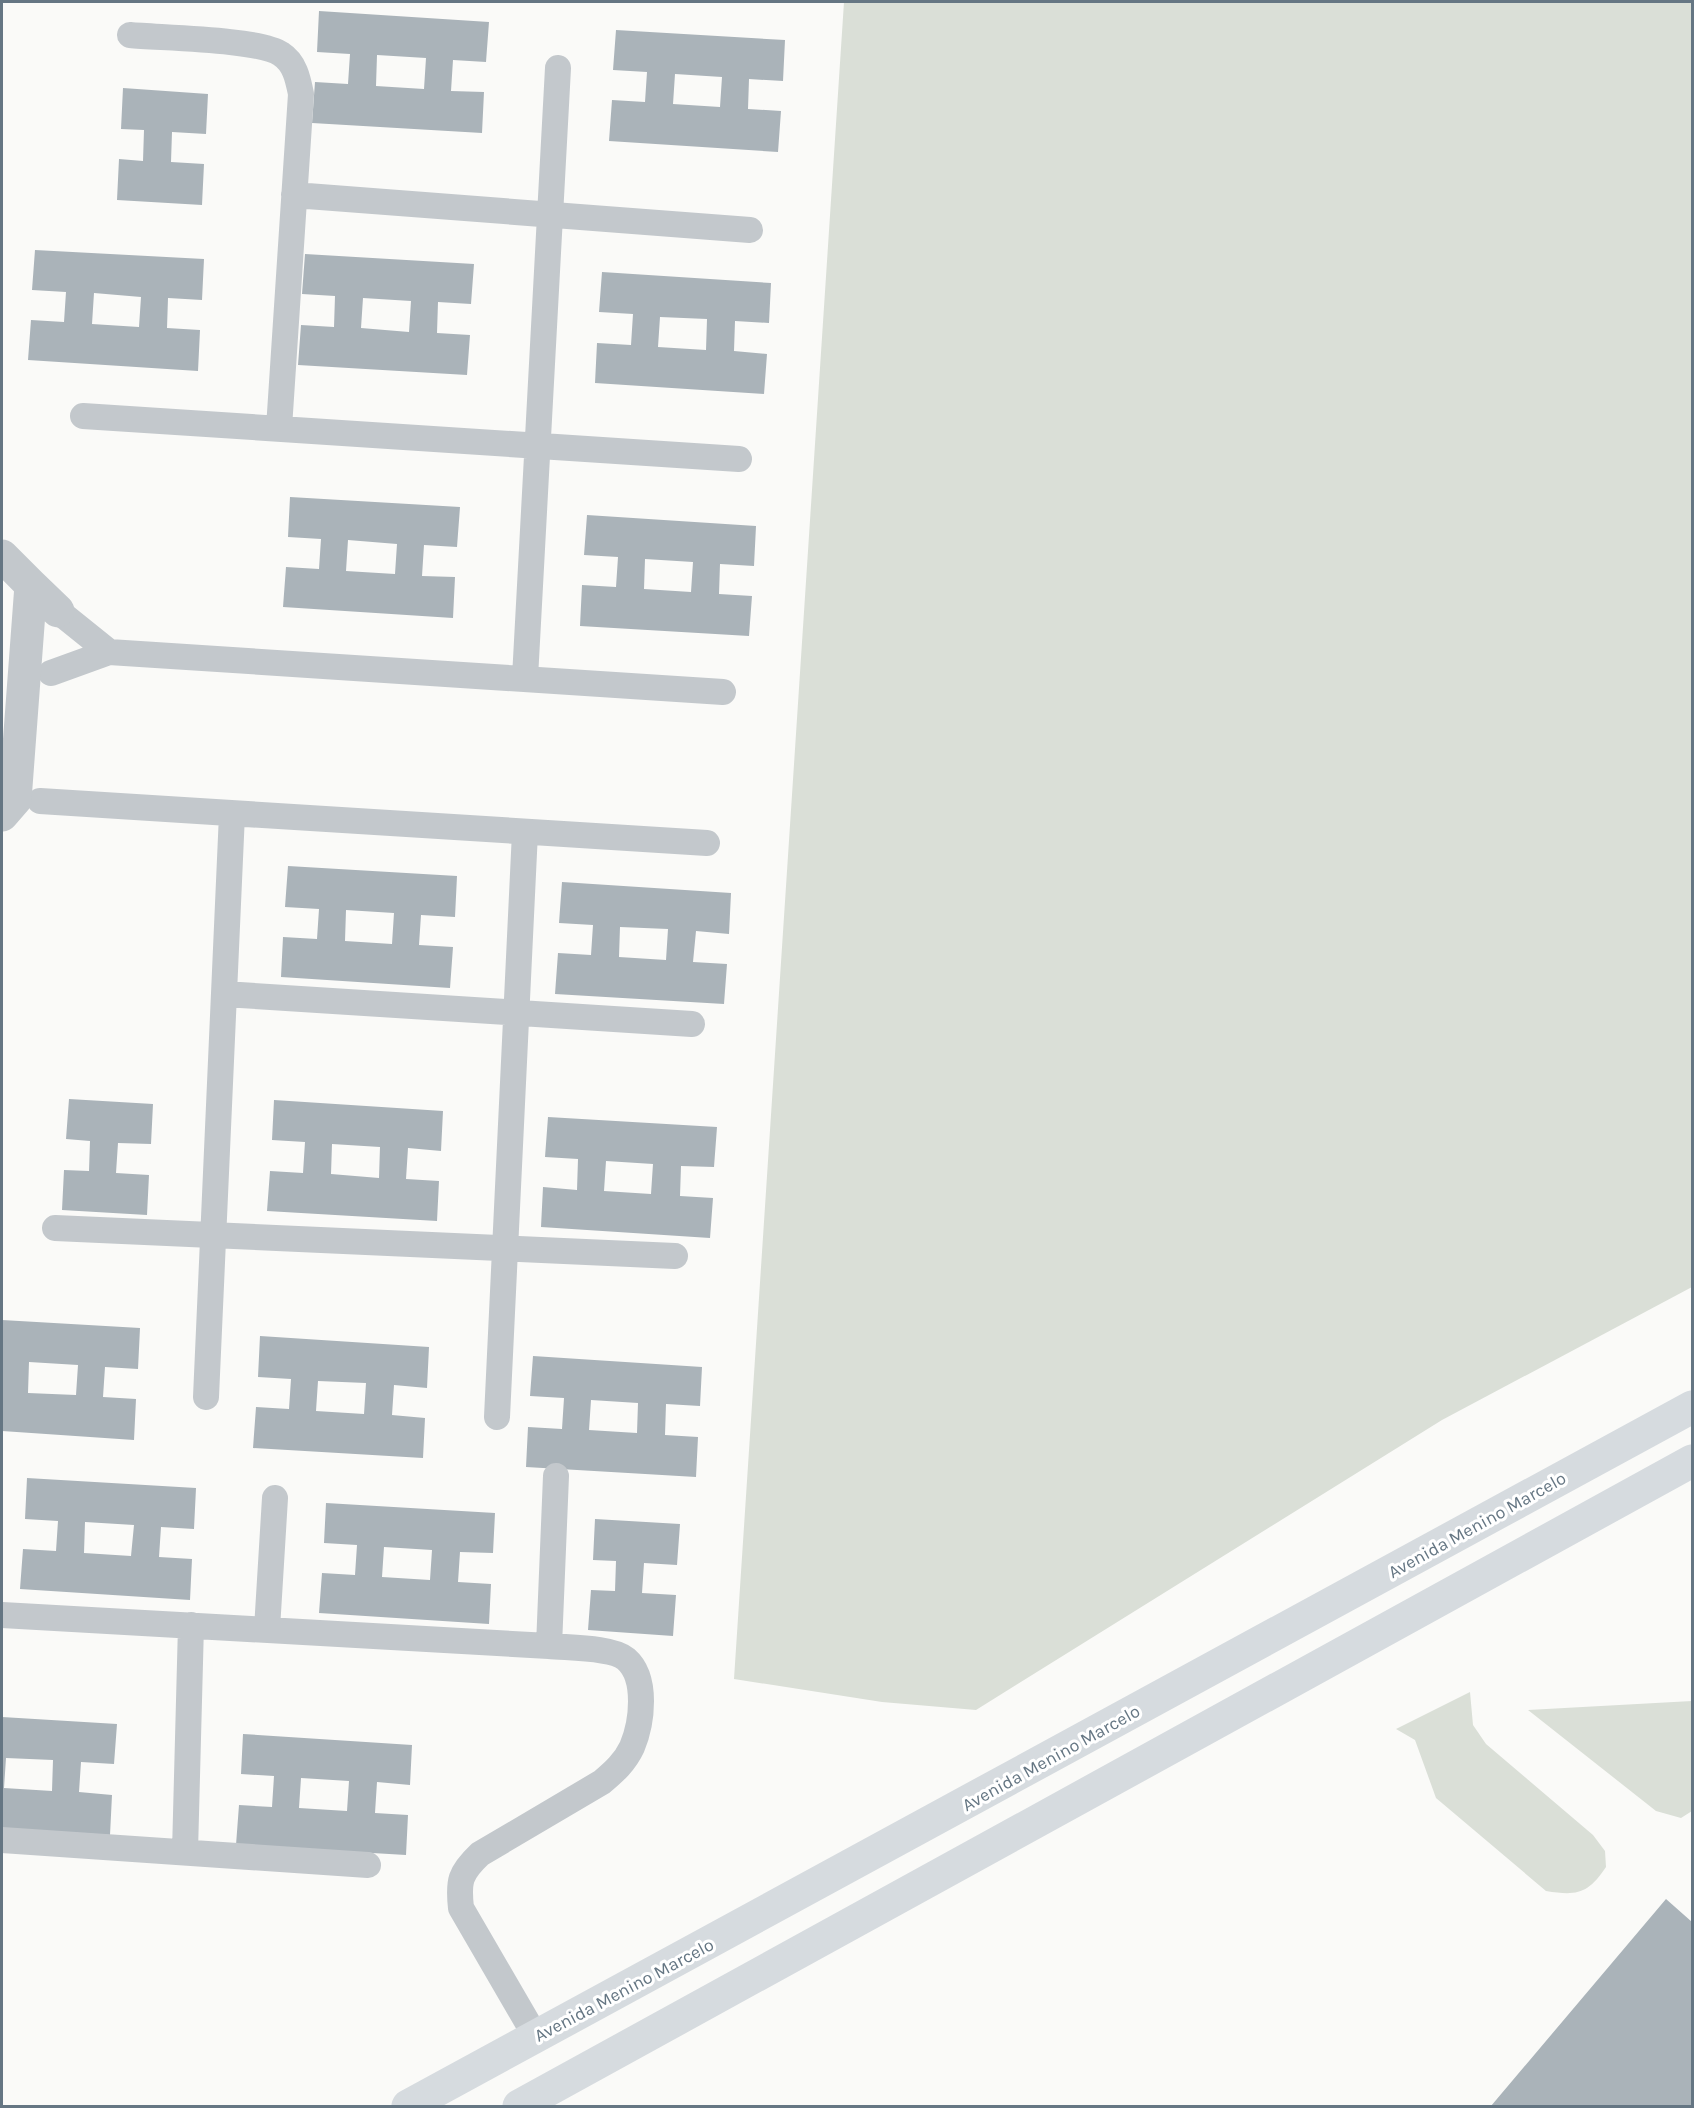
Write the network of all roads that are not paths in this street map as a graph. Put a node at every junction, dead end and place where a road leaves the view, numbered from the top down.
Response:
1 (130, 35) dead end
2 (558, 68) dead end
3 (294, 195) junction
4 (551, 214) junction
5 (750, 230) dead end
6 (83, 416) dead end
7 (279, 428) junction
8 (538, 446) junction
9 (739, 459) dead end
10 (2, 556) edge
11 (31, 585) junction
12 (58, 611) joint
13 (109, 652) junction
14 (36, 677) junction
15 (525, 678) junction
16 (723, 692) dead end
17 (19, 805) edge
18 (232, 813) junction
19 (525, 832) junction
20 (707, 843) dead end
21 (224, 994) junction
22 (517, 1013) junction
23 (692, 1024) dead end
24 (55, 1228) dead end
25 (213, 1235) junction
26 (505, 1248) junction
27 (675, 1256) dead end
28 (206, 1397) dead end
29 (1692, 1407) edge
30 (497, 1417) dead end
31 (1692, 1461) edge
32 (556, 1476) dead end
33 (275, 1498) dead end
34 (2, 1615) edge
35 (191, 1625) junction
36 (267, 1629) junction
37 (549, 1646) junction
38 (2, 1840) edge
39 (185, 1852) junction
40 (368, 1865) dead end
41 (536, 2037) junction
42 (408, 2106) edge
43 (519, 2106) edge

1 - 3 lane
2 - 4 lane
3 - 4 lane
3 - 7 lane
4 - 5 lane
4 - 8 lane
6 - 7 lane
7 - 8 lane
8 - 9 lane
8 - 15 lane
10 - 11 street
11 - 12 street
11 - 14 street
12 - 13 lane
13 - 14 lane
13 - 15 lane
14 - 17 street
15 - 16 lane
17 - 18 lane
18 - 19 lane
18 - 21 lane
19 - 20 lane
19 - 22 lane
21 - 22 lane
21 - 25 lane
22 - 23 lane
22 - 26 lane
24 - 25 lane
25 - 26 lane
25 - 28 lane
26 - 27 lane
26 - 30 lane
29 - 41 main road, Avenida Menino Marcelo
31 - 43 main road
32 - 37 lane
33 - 36 lane
34 - 35 lane
35 - 36 lane
35 - 39 lane
36 - 37 lane
37 - 41 lane
38 - 39 lane
39 - 40 lane
41 - 42 main road, Avenida Menino Marcelo

